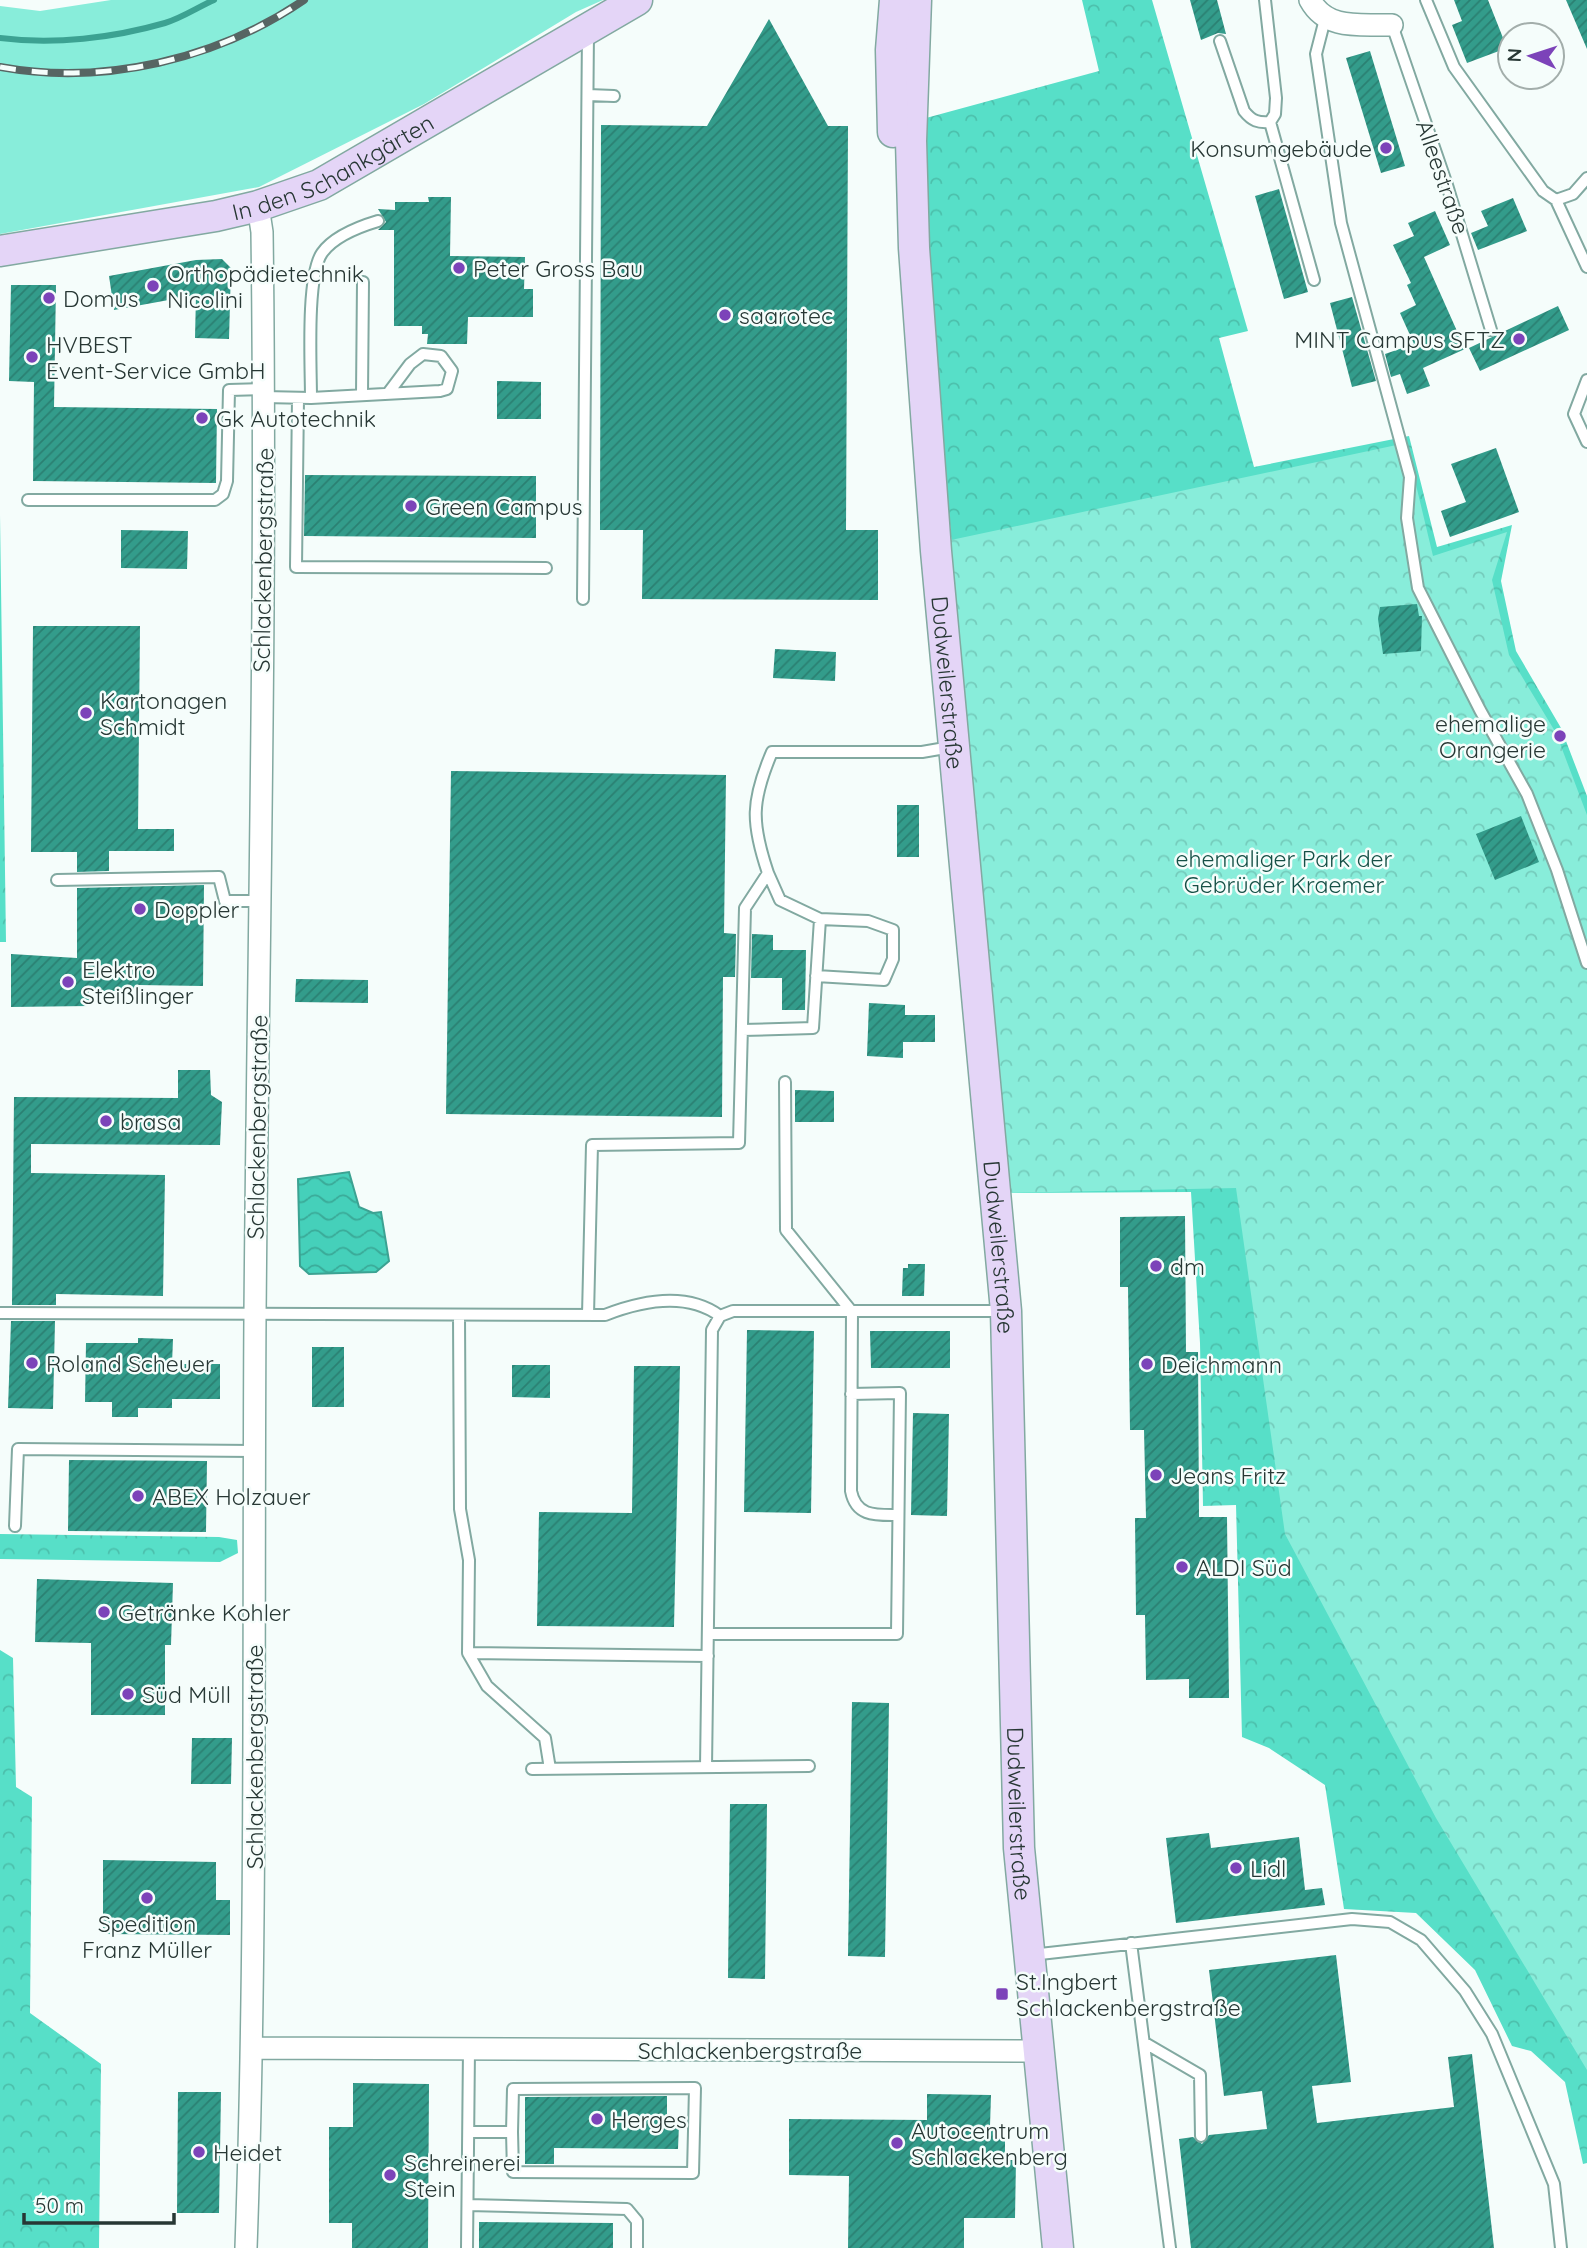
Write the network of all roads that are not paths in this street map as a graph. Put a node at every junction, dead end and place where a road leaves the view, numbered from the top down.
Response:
1 (637, 0) edge
2 (1265, 0) edge
3 (1310, 0) edge
4 (1426, 0) edge
5 (901, 2) edge
6 (1325, 19) junction
7 (1392, 25) joint
8 (588, 27) junction
9 (1220, 41) dead end
10 (588, 95) junction
11 (614, 96) dead end
12 (1270, 122) junction
13 (1587, 178) edge
14 (1556, 200) junction
15 (258, 206) junction
16 (378, 221) dead end
17 (914, 248) junction
18 (0, 251) edge
19 (1587, 267) edge
20 (1314, 280) dead end
21 (363, 282) dead end
22 (1491, 330) dead end
23 (1587, 380) edge
24 (389, 392) junction
25 (264, 393) junction
26 (362, 394) junction
27 (298, 398) junction
28 (310, 398) junction
29 (1587, 442) edge
30 (28, 500) dead end
31 (546, 568) dead end
32 (583, 599) dead end
33 (955, 746) junction
34 (768, 873) junction
35 (57, 880) dead end
36 (259, 901) junction
37 (820, 919) junction
38 (1587, 963) edge
39 (816, 976) junction
40 (742, 1030) junction
41 (785, 1082) dead end
42 (1006, 1311) junction
43 (0, 1312) edge
44 (852, 1312) junction
45 (255, 1314) junction
46 (459, 1315) junction
47 (588, 1315) junction
48 (720, 1316) junction
49 (851, 1394) junction
50 (254, 1451) junction
51 (898, 1515) junction
52 (15, 1526) dead end
53 (708, 1634) junction
54 (468, 1653) junction
55 (708, 1656) junction
56 (809, 1766) dead end
57 (706, 1767) junction
58 (532, 1769) dead end
59 (550, 1769) junction
60 (1131, 1943) junction
61 (1028, 1956) junction
62 (1144, 2043) junction
63 (253, 2048) junction
64 (469, 2049) junction
65 (1037, 2051) junction
66 (469, 2132) junction
67 (512, 2132) junction
68 (1201, 2136) dead end
69 (468, 2204) junction
70 (246, 2248) edge
71 (467, 2248) edge
72 (637, 2248) edge
73 (1058, 2248) edge
74 (1170, 2248) edge
75 (1562, 2248) edge

1 - 8 main road, In den Schankgärten
2 - 12 lane
3 - 6 street
4 - 14 lane
5 - 17 main road, Dudweilerstraße
5 - 17 main road, Dudweilerstraße
6 - 7 street
6 - 38 lane
7 - 22 lane, Alleestraße
8 - 10 lane
8 - 15 main road, In den Schankgärten
9 - 12 lane
10 - 11 lane
10 - 32 lane
12 - 20 lane
13 - 14 lane
14 - 19 lane
15 - 18 main road, In den Schankgärten
15 - 25 street, Schlackenbergstraße
16 - 28 lane
17 - 33 main road, Dudweilerstraße
21 - 26 lane
23 - 29 lane
24 - 24 lane
24 - 26 lane
25 - 27 lane
25 - 30 lane
25 - 36 street, Schlackenbergstraße
26 - 28 lane
27 - 28 lane
27 - 31 lane
33 - 34 lane
33 - 42 main road, Dudweilerstraße
34 - 37 lane
34 - 40 lane
35 - 36 lane
36 - 45 street, Schlackenbergstraße
37 - 39 lane
37 - 39 lane
39 - 40 lane
40 - 47 lane
41 - 44 lane
42 - 44 lane
42 - 61 main road, Dudweilerstraße
43 - 45 lane
44 - 48 lane
44 - 49 lane
45 - 46 lane
45 - 50 street, Schlackenbergstraße
46 - 47 lane
46 - 54 lane
47 - 48 lane
48 - 53 lane
49 - 51 lane
49 - 51 lane
50 - 52 lane
50 - 63 street, Schlackenbergstraße
51 - 53 lane
53 - 55 lane
54 - 55 lane
54 - 59 lane
55 - 57 lane
56 - 57 lane
57 - 59 lane
58 - 59 lane
60 - 61 lane
60 - 62 lane
60 - 75 lane
61 - 65 main road, Dudweilerstraße
62 - 68 lane
62 - 74 lane
63 - 64 street, Schlackenbergstraße
63 - 70 street, Schlackenbergstraße
64 - 65 street, Schlackenbergstraße
64 - 66 lane
65 - 73 main road, Dudweilerstraße
66 - 67 lane
66 - 69 lane
67 - 67 lane
69 - 71 lane
69 - 72 lane

